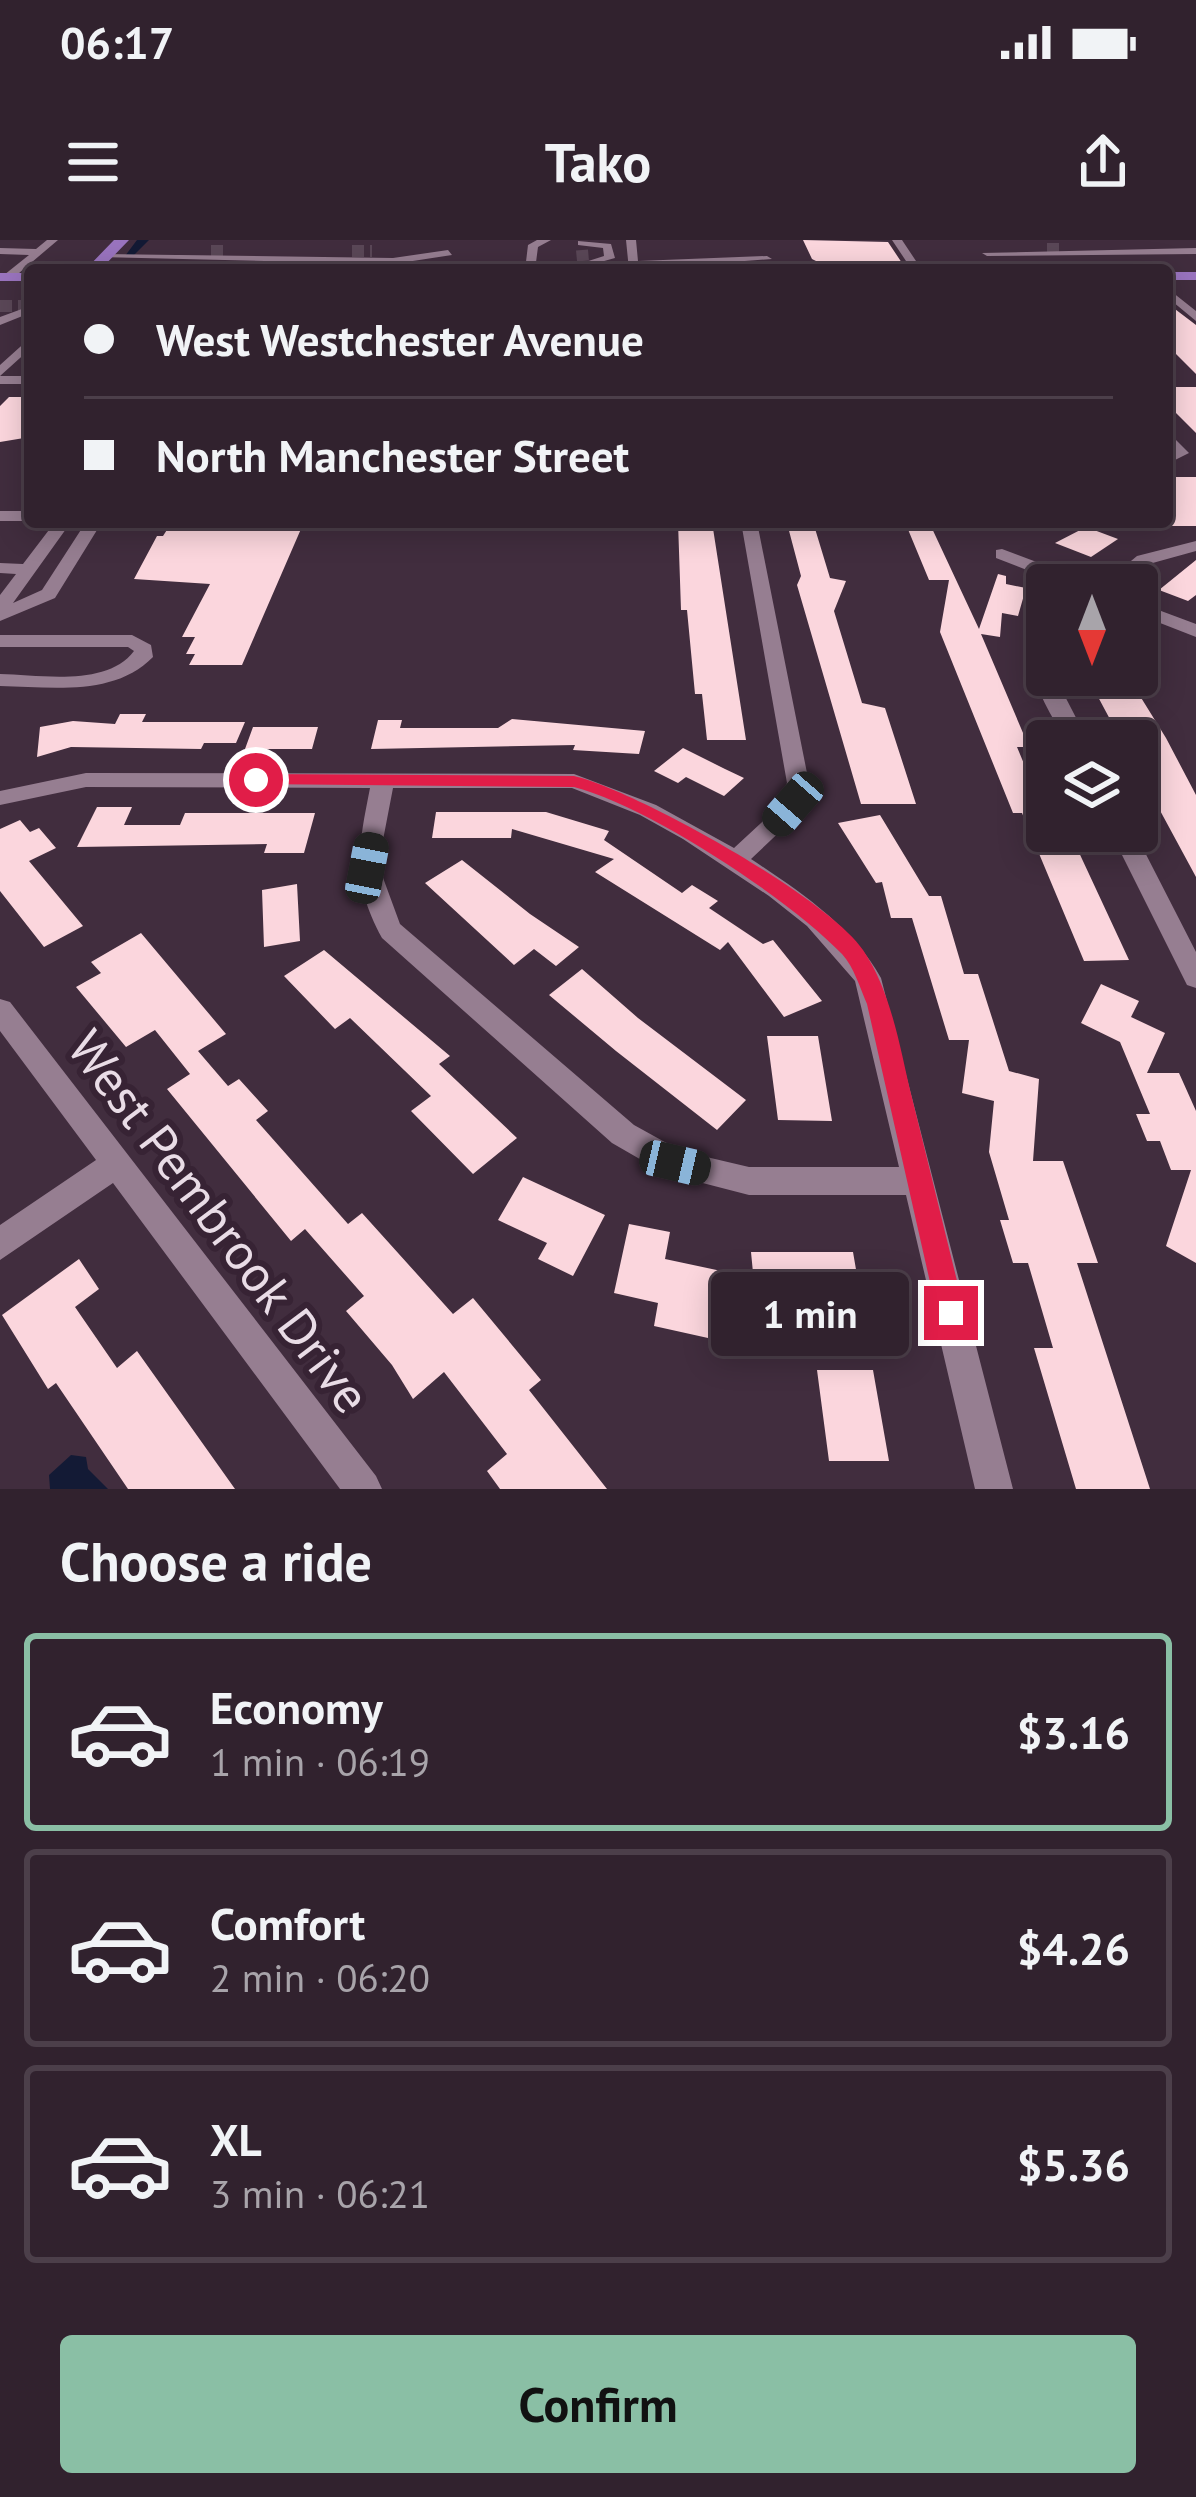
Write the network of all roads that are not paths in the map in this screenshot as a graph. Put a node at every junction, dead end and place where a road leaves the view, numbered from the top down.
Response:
1 (53, 240) edge
2 (122, 240) edge
3 (546, 240) edge
4 (632, 240) edge
5 (975, 240) edge
6 (1120, 240) edge
7 (1147, 240) edge
8 (1179, 240) edge
9 (450, 246) edge
10 (1048, 250) junction
11 (0, 251) edge
12 (211, 251) dead end
13 (227, 251) dead end
14 (352, 251) dead end
15 (372, 251) dead end
16 (1160, 251) junction
17 (1195, 251) edge
18 (39, 252) junction
19 (1076, 252) junction
20 (1136, 252) junction
21 (104, 257) junction
22 (170, 261) junction
23 (246, 261) junction
24 (324, 261) junction
25 (393, 261) junction
26 (996, 262) edge
27 (98, 264) edge
28 (531, 264) edge
29 (633, 264) edge
30 (766, 264) edge
31 (1046, 264) edge
32 (1167, 264) edge
33 (4, 277) edge
34 (1173, 296) edge
35 (1196, 316) edge
36 (24, 340) edge
37 (0, 376) edge
38 (59, 528) edge
39 (90, 528) edge
40 (750, 528) edge
41 (1196, 546) edge
42 (1002, 554) dead end
43 (1027, 564) edge
44 (1138, 564) edge
45 (0, 568) edge
46 (28, 569) junction
47 (0, 611) edge
48 (1158, 616) edge
49 (1196, 631) edge
50 (0, 640) edge
51 (0, 680) edge
52 (383, 780) junction
53 (0, 798) edge
54 (1133, 852) edge
55 (734, 860) junction
56 (1196, 978) edge
57 (0, 1010) edge
58 (116, 1164) junction
59 (919, 1181) junction
60 (0, 1244) edge
61 (363, 1489) edge
62 (994, 1489) edge

1 - 18 street
2 - 21 main road
3 - 28 street
4 - 29 street
5 - 26 street
6 - 20 street
7 - 16 street
8 - 17 street
9 - 25 street
10 - 19 street
10 - 19 street
10 - 26 street
11 - 18 street
12 - 22 street
13 - 23 street
14 - 24 street
15 - 25 street
16 - 17 street
16 - 20 street
16 - 32 street
18 - 33 street
19 - 20 street
21 - 22 street
21 - 27 main road
22 - 23 street
23 - 24 street
24 - 25 street
26 - 31 street
29 - 30 street
34 - 35 street
36 - 37 street
38 - 46 street
39 - 47 street
40 - 55 street
41 - 44 street
42 - 43 street
45 - 46 street
46 - 47 street
48 - 49 street
50 - 51 street
52 - 53 street
52 - 55 street
52 - 59 street
54 - 56 street
55 - 59 street
57 - 58 street, West Pembrook Drive
58 - 60 street
58 - 61 street, West Pembrook Drive
59 - 62 street

